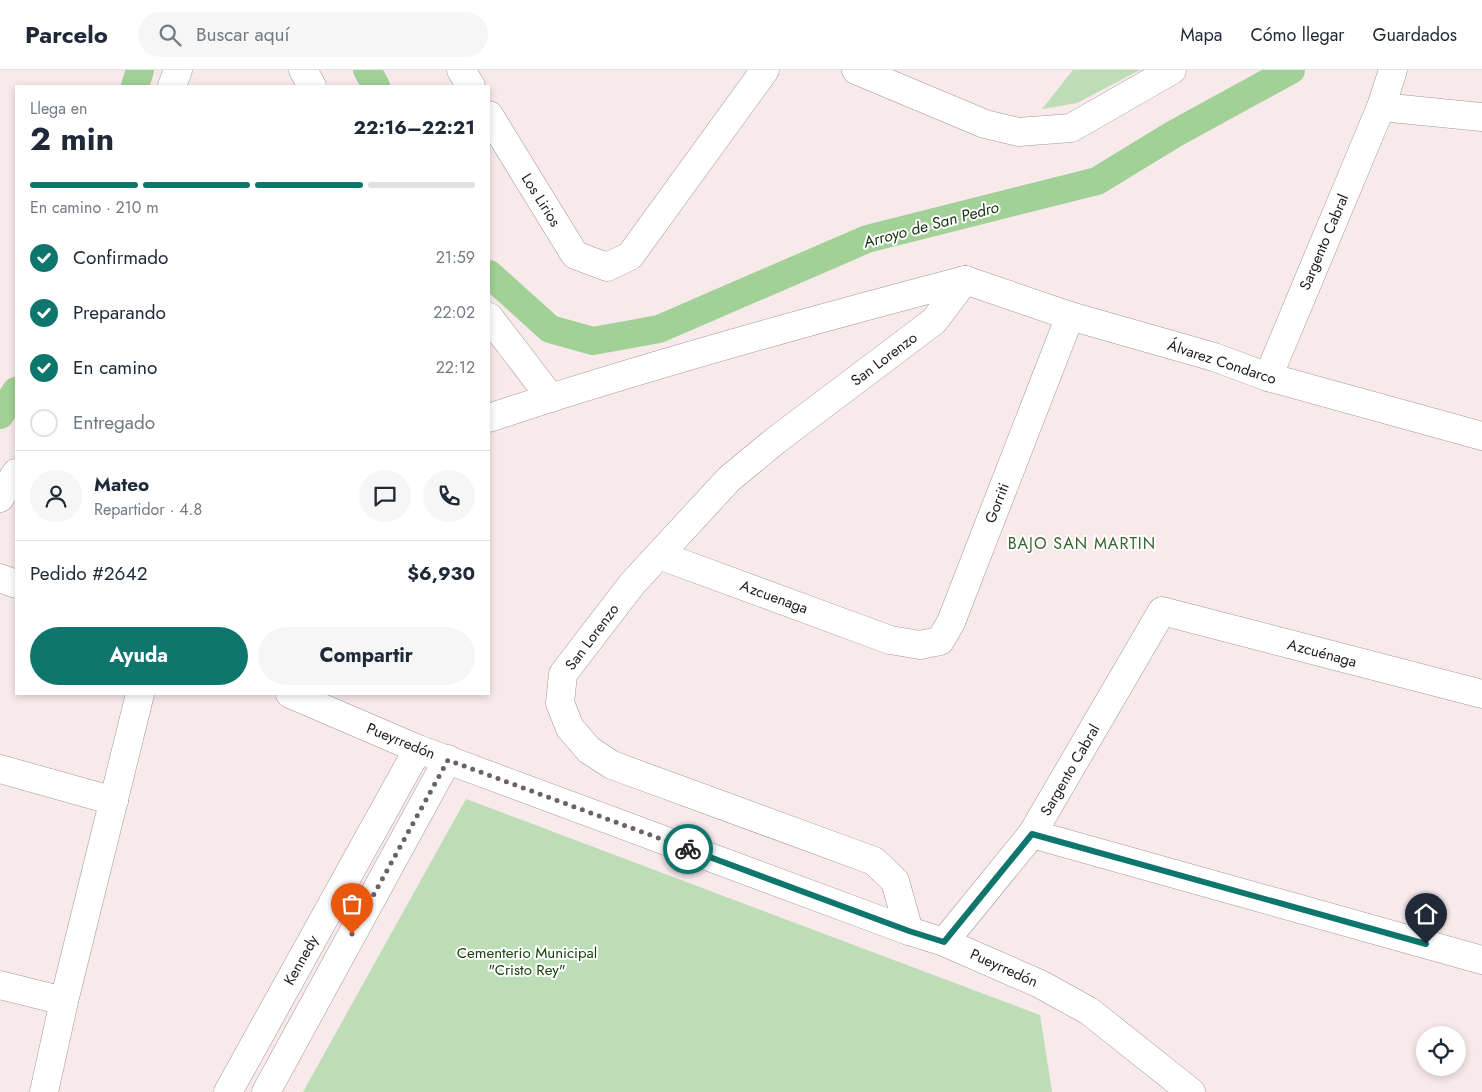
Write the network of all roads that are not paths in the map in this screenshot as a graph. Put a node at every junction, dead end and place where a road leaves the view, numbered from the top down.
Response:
1 (178, 70) edge
2 (303, 70) edge
3 (461, 70) edge
4 (856, 70) edge
5 (1172, 70) edge
6 (762, 71) edge
7 (1391, 73) edge
8 (172, 85) edge
9 (311, 85) edge
10 (470, 85) edge
11 (1381, 107) junction
12 (1482, 116) edge
13 (490, 117) edge
14 (965, 280) junction
15 (1070, 316) junction
16 (490, 318) edge
17 (1268, 377) junction
18 (551, 398) junction
19 (490, 418) edge
20 (1482, 436) edge
21 (15, 475) edge
22 (0, 498) edge
23 (659, 554) junction
24 (15, 569) edge
25 (0, 574) edge
26 (0, 578) edge
27 (15, 584) edge
28 (1162, 611) joint
29 (890, 640) joint
30 (1482, 694) edge
31 (140, 695) edge
32 (292, 695) edge
33 (418, 749) junction
34 (448, 760) junction
35 (0, 769) edge
36 (114, 801) junction
37 (1032, 834) junction
38 (909, 931) junction
39 (944, 942) junction
40 (1482, 960) edge
41 (0, 985) edge
42 (64, 1001) junction
43 (44, 1092) edge
44 (228, 1092) edge
45 (266, 1092) edge
46 (1191, 1092) edge

1 - 8 street
2 - 9 street
3 - 10 street
4 - 5 street
6 - 13 street, Los Lirios
7 - 11 street, Sargento Cabral
11 - 12 street
11 - 17 street, Sargento Cabral
14 - 15 street, Álvarez Condarco
14 - 18 street
14 - 23 street, San Lorenzo
15 - 17 street, Álvarez Condarco
15 - 29 street, Gorriti
16 - 18 street
17 - 20 street, Álvarez Condarco
18 - 19 street
21 - 22 street
23 - 29 street, Azcuenaga
23 - 38 street, San Lorenzo
24 - 25 street
26 - 27 street
28 - 30 street, Azcuénaga
28 - 37 street, Sargento Cabral
31 - 36 street
32 - 33 street, Pueyrredón
33 - 34 street, Pueyrredón
33 - 44 street, Kennedy
34 - 38 street, Pueyrredón
34 - 45 street
35 - 36 street
36 - 42 street
37 - 39 street, Sargento Cabral
37 - 40 street
38 - 39 street, Pueyrredón
39 - 46 street, Pueyrredón
41 - 42 street
42 - 43 street

